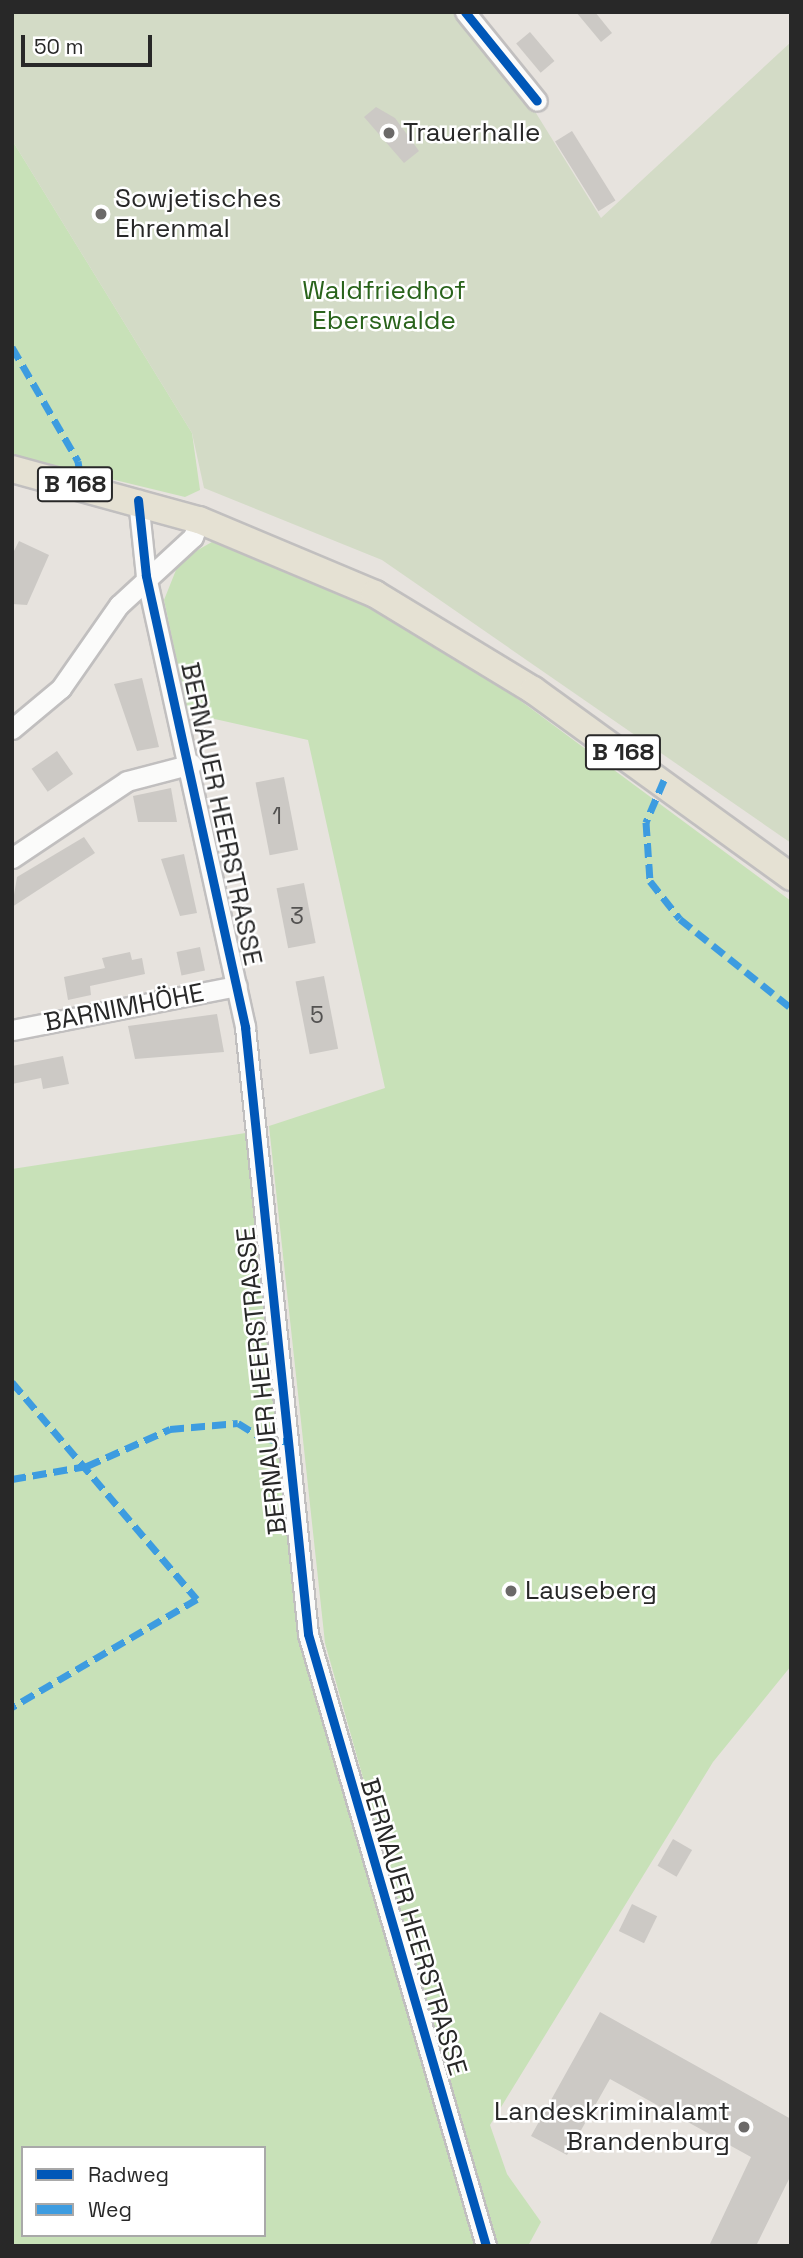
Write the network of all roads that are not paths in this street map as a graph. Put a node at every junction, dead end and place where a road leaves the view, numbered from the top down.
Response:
1 (465, 12) edge
2 (537, 101) dead end
3 (12, 469) edge
4 (138, 500) junction
5 (200, 520) junction
6 (146, 576) junction
7 (12, 729) edge
8 (192, 764) junction
9 (12, 858) edge
10 (791, 877) edge
11 (237, 986) junction
12 (12, 1030) edge
13 (486, 2246) edge

1 - 2 street
3 - 4 main road, B 168
4 - 5 main road, B 168
4 - 6 street, BERNAUER HEERSTRASSE
5 - 6 street
5 - 10 main road, B 168
6 - 7 street
6 - 8 street, BERNAUER HEERSTRASSE
8 - 9 street
8 - 11 street, BERNAUER HEERSTRASSE
11 - 12 street, BARNIMHÖHE
11 - 13 street, BERNAUER HEERSTRASSE

